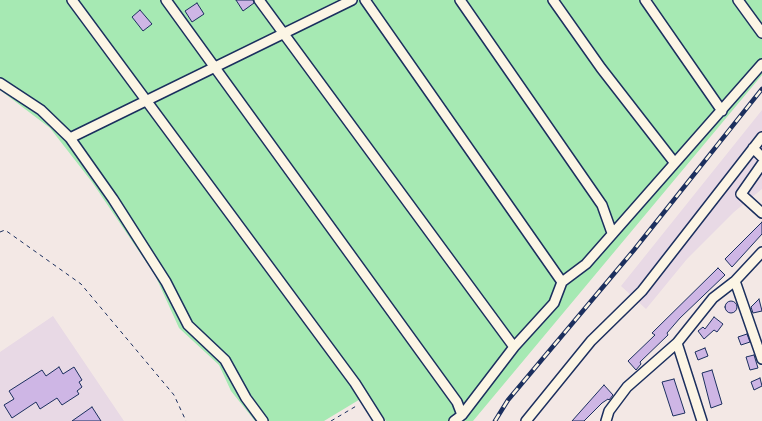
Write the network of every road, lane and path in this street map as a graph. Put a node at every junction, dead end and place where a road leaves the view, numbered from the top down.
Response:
1 (72, 0) edge
2 (166, 0) edge
3 (259, 0) edge
4 (352, 0) edge
5 (365, 0) edge
6 (460, 0) edge
7 (553, 0) edge
8 (645, 0) edge
9 (738, 0) edge
10 (762, 33) edge
11 (284, 34) junction
12 (762, 64) edge
13 (215, 66) junction
14 (0, 83) edge
15 (146, 101) junction
16 (722, 111) junction
17 (762, 137) edge
18 (70, 138) junction
19 (754, 148) junction
20 (762, 157) edge
21 (674, 162) junction
22 (762, 164) edge
23 (762, 213) edge
24 (0, 232) edge
25 (612, 234) junction
26 (762, 252) edge
27 (735, 281) junction
28 (562, 282) junction
29 (677, 343) junction
30 (514, 346) junction
31 (762, 359) edge
32 (366, 400) junction
33 (462, 415) junction
34 (186, 421) edge
35 (262, 421) edge
36 (330, 421) edge
37 (379, 421) edge
38 (454, 421) edge
39 (526, 421) edge
40 (606, 421) edge
41 (702, 421) edge

1 - 15 street
2 - 13 street
3 - 11 street
4 - 11 street
5 - 28 street
6 - 25 street
7 - 21 street
8 - 16 street
9 - 10 street
11 - 13 street
11 - 30 street
12 - 16 street
13 - 15 street
13 - 33 street
14 - 18 street
15 - 18 street
15 - 32 street
16 - 21 street
17 - 19 street
18 - 35 street
19 - 20 street
19 - 39 street
21 - 25 street
22 - 23 street
24 - 34 path
25 - 28 street
26 - 27 street
27 - 29 street
27 - 31 street
28 - 30 street
29 - 40 street
29 - 41 street
30 - 33 street
32 - 36 path
32 - 37 street
33 - 38 street

